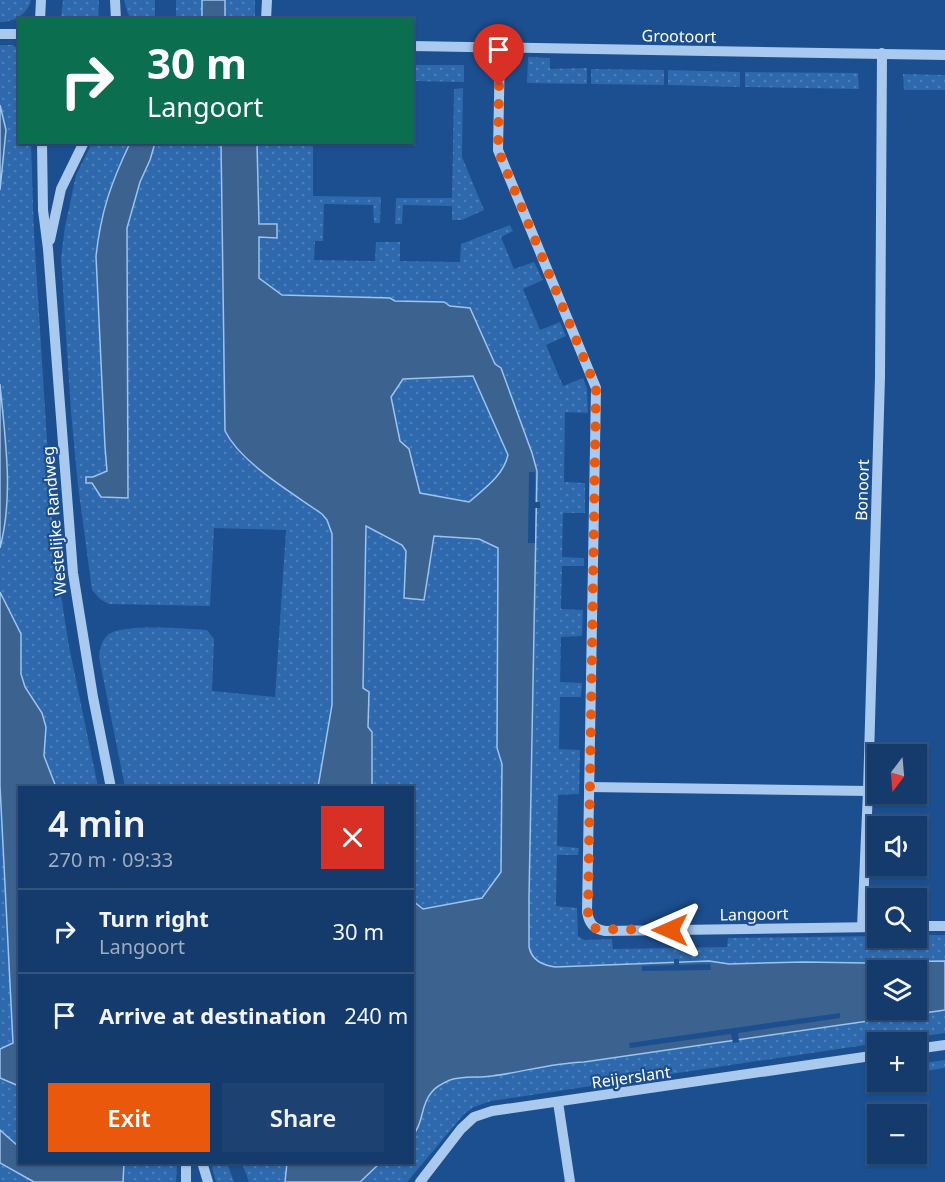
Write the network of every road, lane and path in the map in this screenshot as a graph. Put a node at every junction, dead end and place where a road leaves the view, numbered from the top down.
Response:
1 (41, 0) edge
2 (115, 0) edge
3 (267, 0) edge
4 (40, 18) edge
5 (116, 18) edge
6 (266, 18) edge
7 (0, 34) edge
8 (18, 34) edge
9 (414, 46) edge
10 (500, 49) junction
11 (882, 53) junction
12 (945, 55) edge
13 (42, 144) edge
14 (83, 144) edge
15 (48, 249) junction
16 (869, 744) edge
17 (111, 786) edge
18 (589, 787) junction
19 (867, 791) edge
20 (867, 804) edge
21 (927, 926) edge
22 (945, 926) edge
23 (862, 927) junction
24 (867, 927) edge
25 (945, 1046) edge
26 (927, 1048) edge
27 (867, 1057) edge
28 (558, 1102) junction
29 (186, 1164) edge
30 (203, 1164) edge
31 (186, 1182) edge
32 (208, 1182) edge
33 (420, 1182) edge
34 (570, 1182) edge

1 - 4 street
2 - 5 street
3 - 6 street
7 - 8 street
9 - 10 street, Grootoort
10 - 11 street, Grootoort
10 - 18 street, Langoort
11 - 12 street, Grootoort
11 - 16 street, Bonoort
13 - 15 street, Westelijke Randweg
14 - 15 street, Westelijke Randweg
15 - 17 street, Westelijke Randweg
18 - 19 street
18 - 23 street, Langoort
20 - 23 street, Bonoort
21 - 22 street
23 - 24 street, Langoort
25 - 26 street
27 - 28 street, Reijerslant
28 - 33 street, Reijerslant
28 - 34 street
29 - 31 street
30 - 32 street

